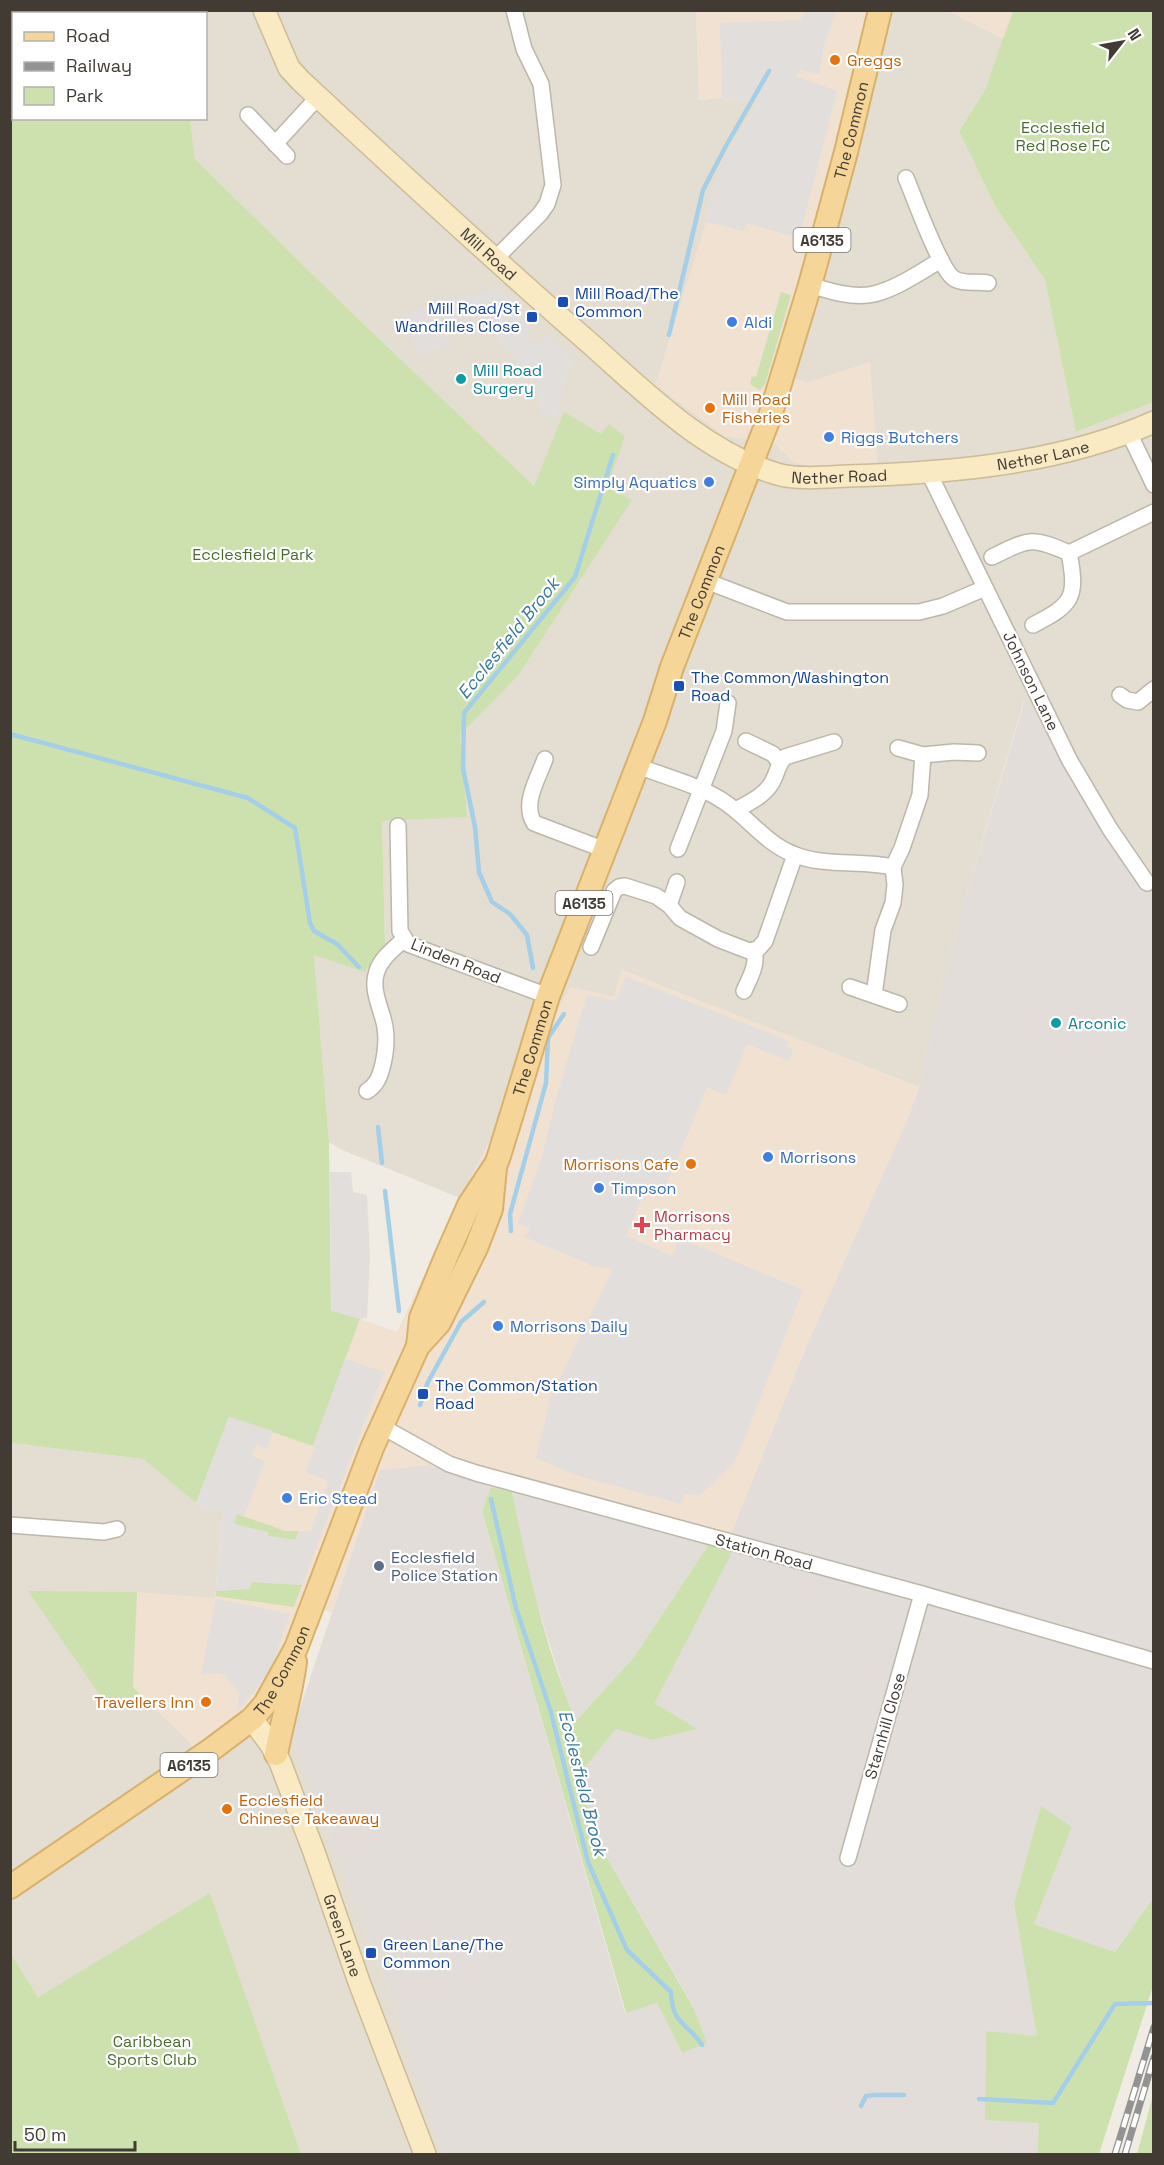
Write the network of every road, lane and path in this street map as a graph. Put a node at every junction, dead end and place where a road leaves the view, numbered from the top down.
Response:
1 (264, 10) edge
2 (514, 10) edge
3 (880, 10) edge
4 (318, 97) junction
5 (248, 115) dead end
6 (275, 144) junction
7 (287, 156) dead end
8 (906, 178) dead end
9 (494, 260) junction
10 (941, 260) junction
11 (988, 283) dead end
12 (810, 285) junction
13 (1154, 422) edge
14 (1129, 433) junction
15 (751, 465) junction
16 (1150, 469) edge
17 (928, 471) junction
18 (1154, 485) edge
19 (1154, 512) edge
20 (1069, 554) junction
21 (992, 556) dead end
22 (706, 581) junction
23 (985, 588) junction
24 (1033, 625) dead end
25 (1154, 689) edge
26 (1120, 695) dead end
27 (728, 703) dead end
28 (746, 741) dead end
29 (834, 742) dead end
30 (898, 748) dead end
31 (978, 753) dead end
32 (923, 755) junction
33 (545, 759) dead end
34 (780, 763) junction
35 (638, 766) junction
36 (701, 790) junction
37 (736, 810) junction
38 (398, 826) dead end
39 (678, 849) dead end
40 (605, 850) junction
41 (795, 855) junction
42 (893, 867) junction
43 (677, 882) dead end
44 (1147, 883) dead end
45 (669, 905) junction
46 (404, 939) junction
47 (591, 947) dead end
48 (754, 950) junction
49 (850, 987) dead end
50 (744, 991) dead end
51 (874, 995) junction
52 (548, 996) junction
53 (899, 1004) dead end
54 (367, 1091) dead end
55 (381, 1426) junction
56 (10, 1525) edge
57 (117, 1529) dead end
58 (922, 1594) junction
59 (296, 1648) junction
60 (1154, 1661) edge
61 (252, 1719) junction
62 (276, 1754) junction
63 (848, 1858) dead end
64 (10, 1887) edge
65 (425, 2154) edge

1 - 4 main road, Mill Road
2 - 9 street
3 - 12 main road, The Common / A6135
4 - 6 street
4 - 9 main road, Mill Road
5 - 6 street
6 - 7 street
8 - 10 street
9 - 15 main road, Mill Road
10 - 11 street
10 - 12 street
12 - 15 main road, The Common / A6135
13 - 14 main road, Nether Lane
14 - 16 street
14 - 17 main road, Nether Lane
15 - 17 main road, Nether Road
15 - 22 main road, The Common / A6135
16 - 18 street
17 - 23 street, Johnson Lane
19 - 20 street
20 - 21 street
20 - 24 street
22 - 23 street
22 - 35 main road, The Common / A6135
23 - 44 street, Johnson Lane
25 - 26 street
27 - 36 street
28 - 34 street
29 - 34 street
30 - 32 street
31 - 32 street
32 - 42 street
33 - 40 street
34 - 37 street
35 - 36 street
35 - 40 main road, The Common / A6135
36 - 37 street
36 - 39 street
37 - 41 street
38 - 46 street, Linden Road
40 - 52 main road, The Common / A6135
41 - 42 street
41 - 48 street
42 - 51 street
43 - 45 street
45 - 47 street
45 - 48 street
46 - 52 street, Linden Road
46 - 54 street
48 - 50 street
49 - 51 street
51 - 53 street
52 - 55 main road, The Common / A6135
55 - 58 street, Station Road
55 - 59 main road, The Common / A6135
56 - 57 street
58 - 60 street, Station Road
58 - 63 street, Starnhill Close
59 - 61 main road, The Common / A6135
59 - 62 main road
61 - 62 main road, Green Lane
61 - 64 main road, The Common / A6135
62 - 65 main road, Green Lane

